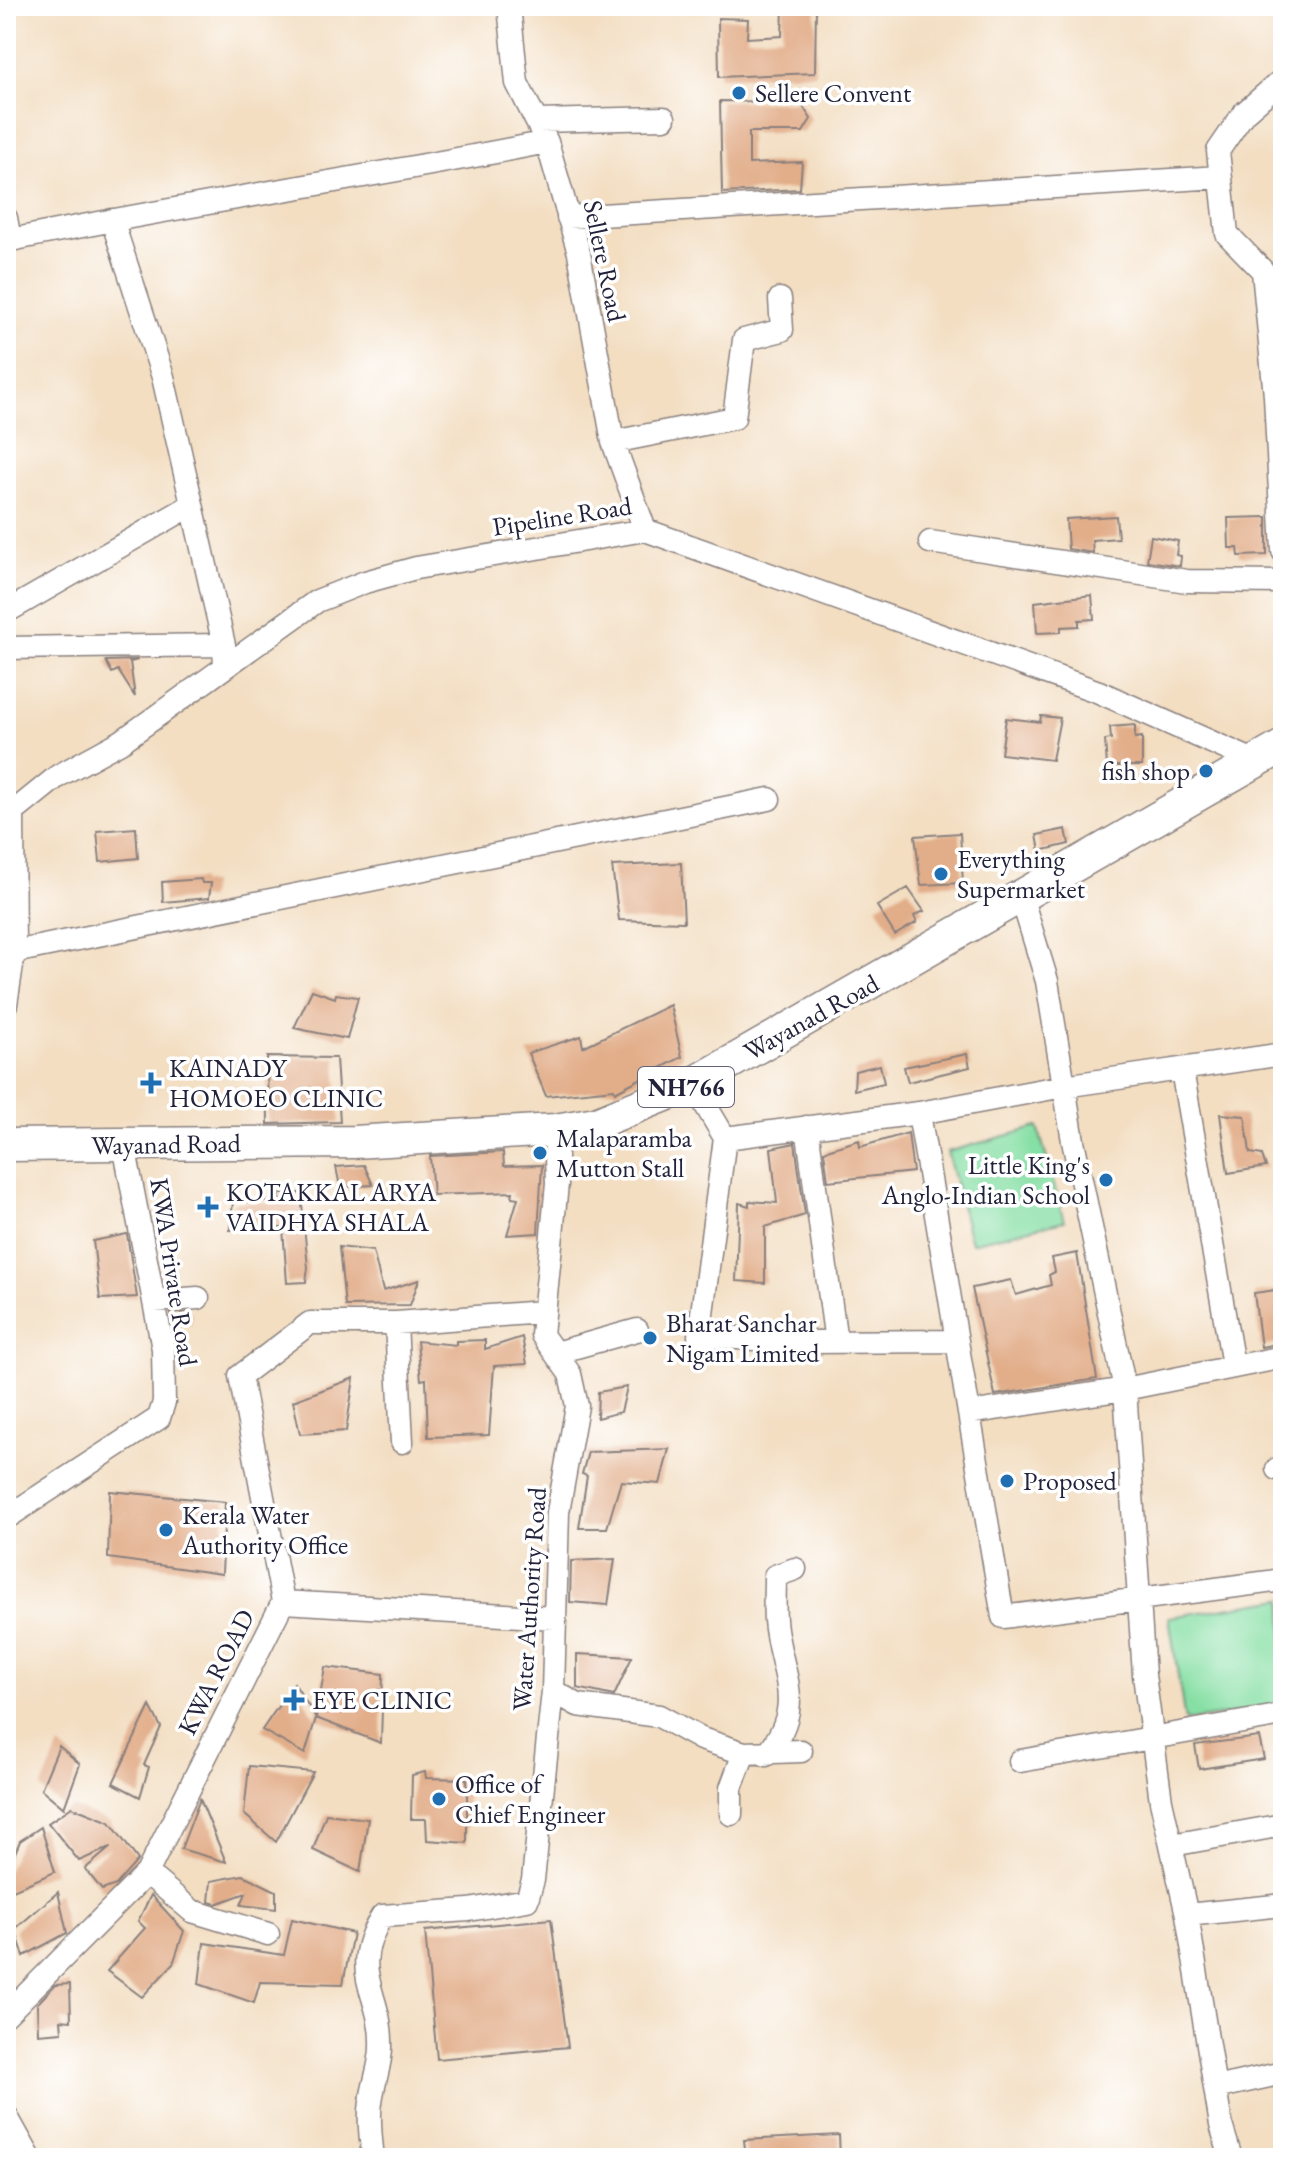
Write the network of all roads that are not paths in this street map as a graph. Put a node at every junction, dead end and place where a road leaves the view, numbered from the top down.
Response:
1 (509, 6) edge
2 (1283, 79) edge
3 (664, 118) dead end
4 (537, 121) junction
5 (547, 142) junction
6 (1220, 177) junction
7 (568, 217) junction
8 (6, 218) edge
9 (112, 220) junction
10 (8, 241) edge
11 (780, 299) dead end
12 (1279, 396) edge
13 (613, 442) junction
14 (192, 505) junction
15 (645, 530) junction
16 (930, 542) dead end
17 (1283, 551) edge
18 (1283, 582) edge
19 (6, 612) edge
20 (6, 648) edge
21 (224, 656) junction
22 (1270, 754) edge
23 (769, 799) dead end
24 (9, 815) edge
25 (1022, 899) junction
26 (14, 952) junction
27 (6, 1004) edge
28 (1283, 1054) edge
29 (1182, 1070) junction
30 (693, 1084) junction
31 (1064, 1086) junction
32 (919, 1113) junction
33 (807, 1127) junction
34 (555, 1130) junction
35 (725, 1138) junction
36 (6, 1145) edge
37 (124, 1145) junction
38 (198, 1298) dead end
39 (154, 1301) junction
40 (543, 1312) junction
41 (396, 1323) junction
42 (637, 1330) dead end
43 (957, 1341) junction
44 (836, 1342) junction
45 (555, 1353) junction
46 (1283, 1357) edge
47 (1233, 1365) junction
48 (1125, 1389) junction
49 (969, 1413) junction
50 (402, 1442) dead end
51 (6, 1518) edge
52 (795, 1569) dead end
53 (1283, 1580) edge
54 (1138, 1600) junction
55 (283, 1602) junction
56 (555, 1618) junction
57 (553, 1691) junction
58 (1283, 1715) edge
59 (1152, 1736) junction
60 (801, 1751) dead end
61 (755, 1754) junction
62 (1020, 1761) dead end
63 (731, 1814) dead end
64 (1283, 1825) edge
65 (1172, 1845) junction
66 (147, 1873) junction
67 (1283, 1905) edge
68 (1187, 1915) junction
69 (268, 1934) dead end
70 (6, 2015) edge
71 (1283, 2073) edge
72 (1215, 2088) junction
73 (6, 2115) edge
74 (30, 2158) edge
75 (373, 2158) edge
76 (1231, 2158) edge

1 - 4 street, Sellere Road
2 - 6 street
3 - 4 street
4 - 5 street, Sellere Road
5 - 7 street, Sellere Road
5 - 9 street
6 - 7 street
6 - 12 street
7 - 13 street, Sellere Road
8 - 10 street
9 - 10 street
9 - 14 street
11 - 13 street
12 - 17 street
13 - 15 street, Sellere Road
14 - 19 street
14 - 21 street
15 - 21 street, Pipeline Road
15 - 22 street, Pipeline Road
16 - 18 street
20 - 21 street
21 - 24 street, Pipeline Road
22 - 25 highway, Wayanad Road / NH766
23 - 26 street
24 - 26 street
25 - 30 highway, Wayanad Road / NH766
25 - 31 street
26 - 27 street
28 - 29 street
29 - 31 street
29 - 47 street
30 - 34 highway, Wayanad Road / NH766
30 - 35 street
31 - 32 street
31 - 48 street
32 - 33 street
32 - 43 street
33 - 35 street
33 - 44 street
34 - 37 highway, Wayanad Road / NH766
34 - 40 street, Water Authority Road
35 - 44 street
36 - 37 highway, Wayanad Road / NH766
37 - 39 street, KWA Private Road
38 - 39 street
39 - 51 street, KWA Private Road
40 - 41 street
40 - 45 street, Water Authority Road
41 - 50 street
41 - 55 street, KWA ROAD
42 - 45 street
43 - 44 street
43 - 49 street
45 - 56 street, Water Authority Road
46 - 47 street
47 - 48 street
48 - 49 street
48 - 54 street
49 - 54 street
52 - 61 street
53 - 54 street
54 - 59 street
55 - 56 street
55 - 66 street, KWA ROAD
56 - 57 street, Water Authority Road
57 - 61 street
57 - 75 street, Water Authority Road
58 - 59 street
59 - 62 street
59 - 65 street
60 - 61 street
61 - 63 street
64 - 65 street
65 - 68 street
66 - 69 street
66 - 70 street, KWA ROAD
67 - 68 street
68 - 72 street
71 - 72 street
72 - 76 street
73 - 74 street

